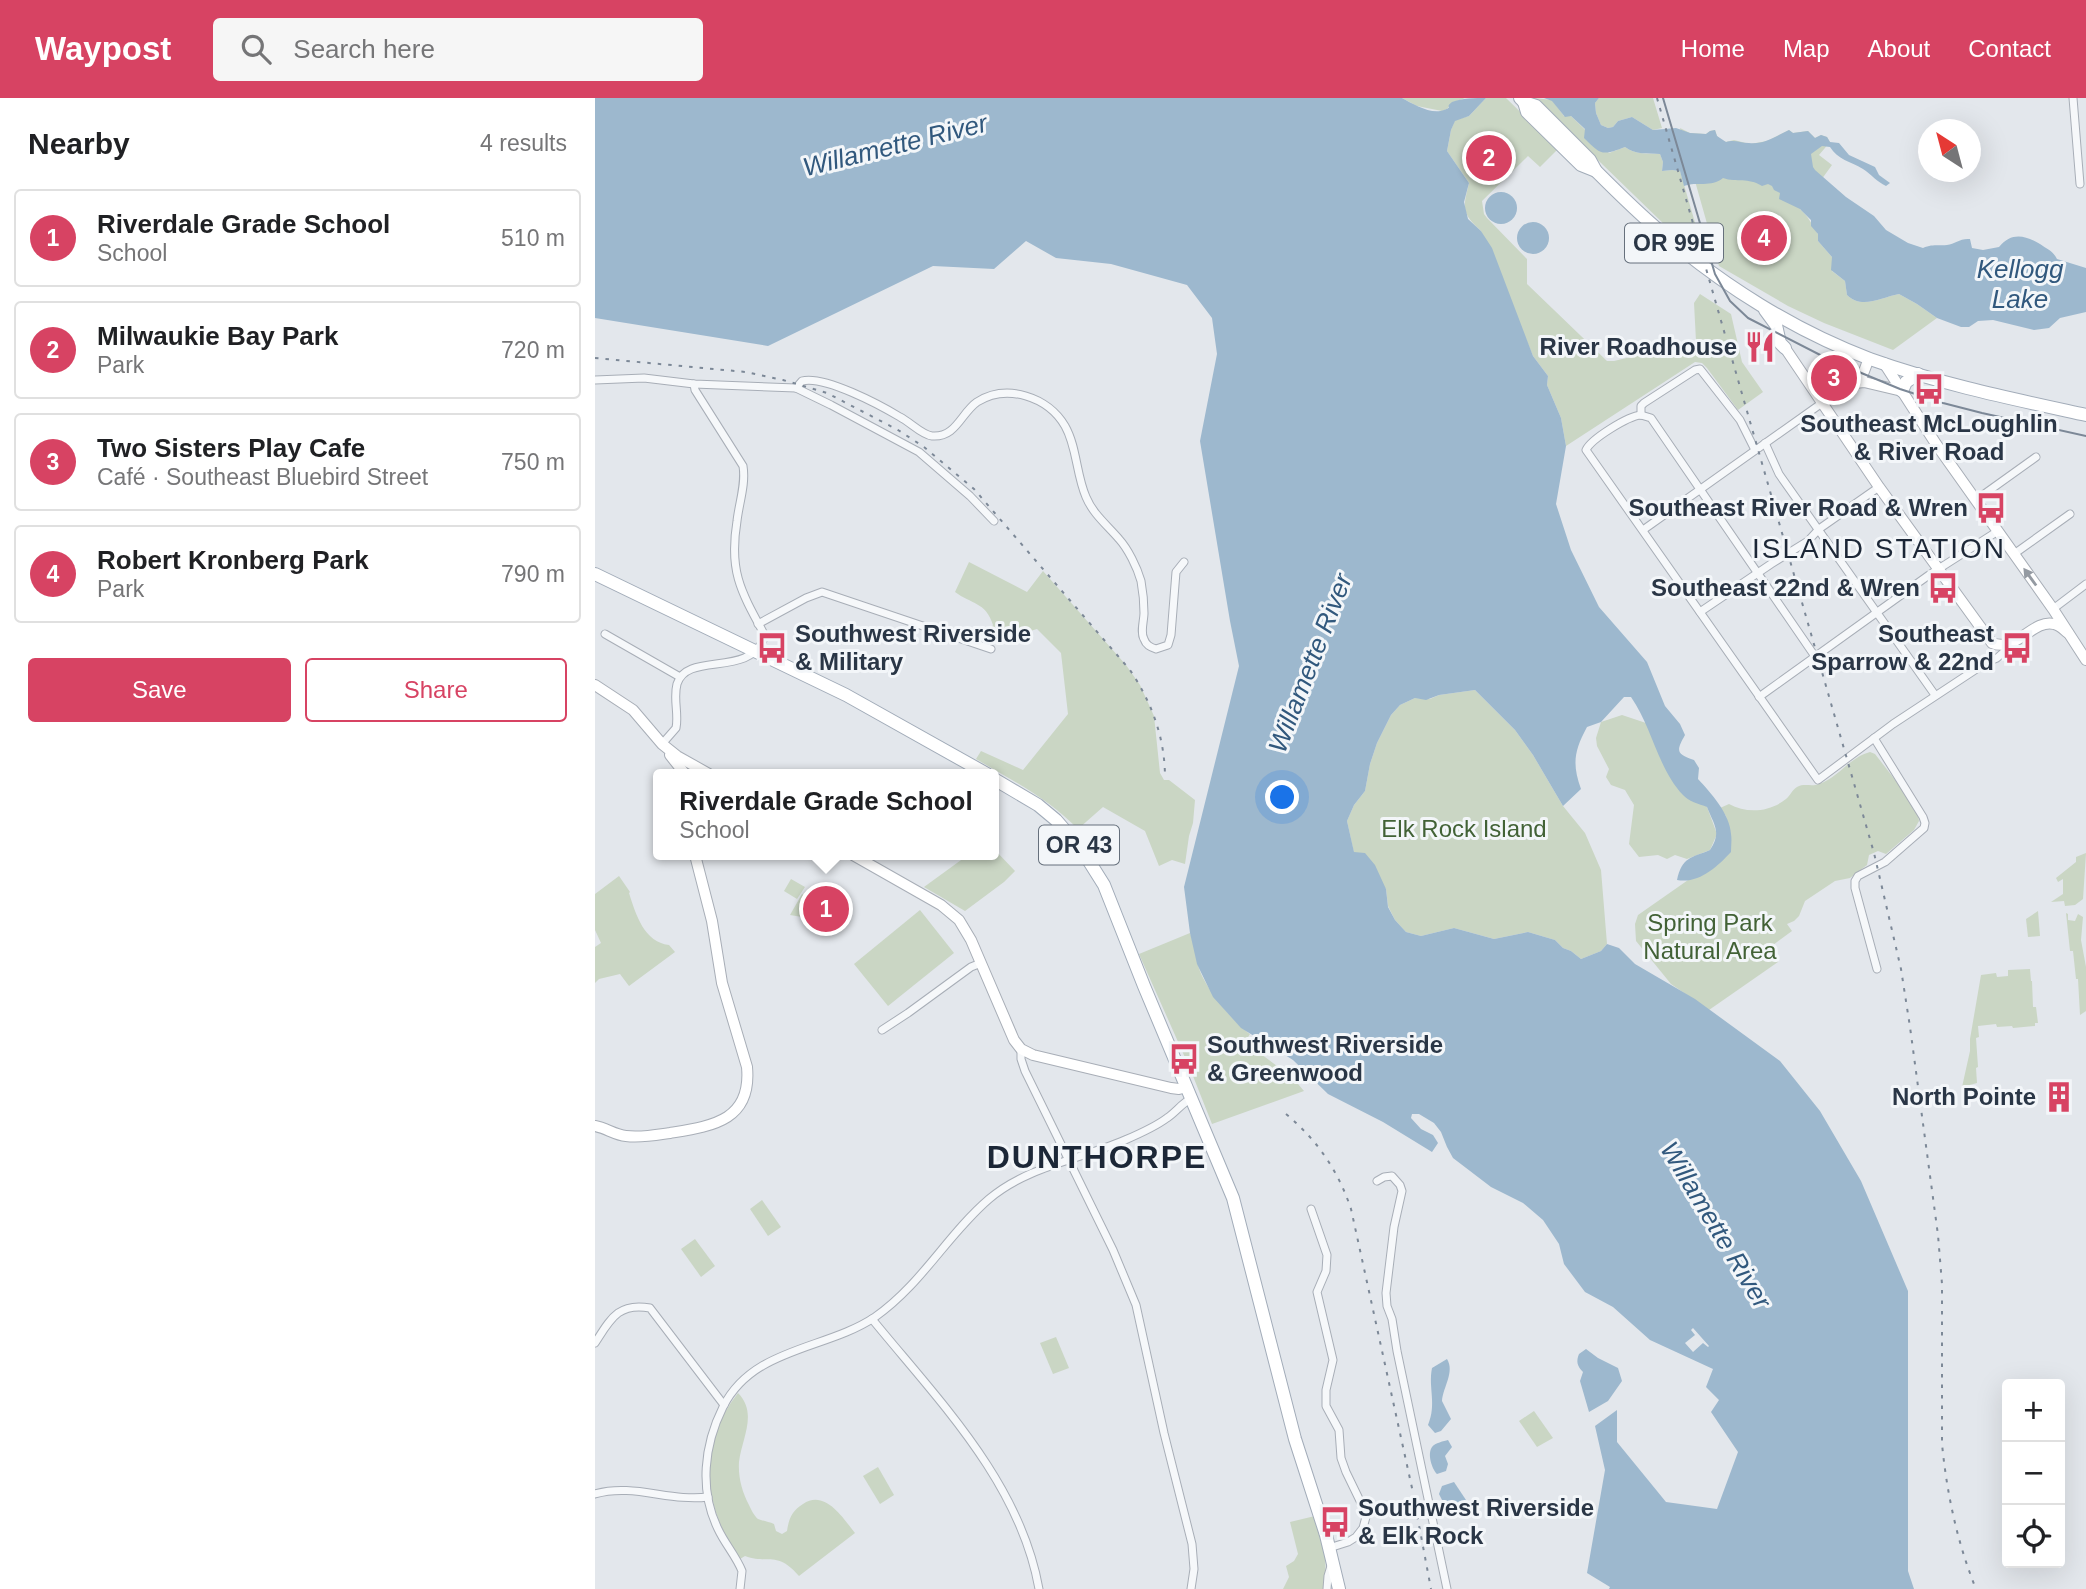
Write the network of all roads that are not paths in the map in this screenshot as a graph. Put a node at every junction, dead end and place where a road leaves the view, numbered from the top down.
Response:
1 (2073, 98) edge
2 (1522, 100) edge
3 (1533, 118) junction
4 (1557, 128) junction
5 (2086, 137) edge
6 (2076, 138) junction
7 (1596, 171) junction
8 (2080, 184) dead end
9 (1760, 304) junction
10 (1804, 328) junction
11 (1785, 348) junction
12 (1869, 358) junction
13 (1884, 363) junction
14 (1918, 374) junction
15 (595, 380) edge
16 (1860, 382) junction
17 (694, 384) junction
18 (796, 388) junction
19 (1902, 391) junction
20 (1822, 403) junction
21 (1641, 415) junction
22 (2086, 415) edge
23 (1765, 443) junction
24 (1755, 450) junction
25 (2036, 457) dead end
26 (1879, 486) junction
27 (1700, 489) junction
28 (1976, 500) junction
29 (2070, 514) dead end
30 (994, 521) dead end
31 (1819, 529) junction
32 (1643, 530) junction
33 (1998, 531) junction
34 (2014, 554) junction
35 (1184, 562) dead end
36 (1938, 570) junction
37 (1759, 573) junction
38 (595, 574) edge
39 (2086, 584) edge
40 (2053, 608) junction
41 (1700, 612) junction
42 (1875, 613) junction
43 (758, 624) junction
44 (2031, 631) junction
45 (605, 634) dead end
46 (2068, 634) junction
47 (2015, 642) junction
48 (1992, 643) junction
49 (991, 649) dead end
50 (756, 650) junction
51 (1814, 655) junction
52 (2086, 660) edge
53 (1987, 662) junction
54 (681, 677) junction
55 (595, 685) edge
56 (1935, 695) junction
57 (1759, 696) junction
58 (1874, 738) junction
59 (662, 744) junction
60 (681, 769) edge
61 (699, 769) edge
62 (978, 769) edge
63 (999, 782) edge
64 (696, 860) edge
65 (862, 860) edge
66 (981, 962) junction
67 (1877, 969) dead end
68 (882, 1030) dead end
69 (1021, 1049) junction
70 (1189, 1093) junction
71 (595, 1126) edge
72 (1068, 1160) junction
73 (1377, 1181) dead end
74 (1311, 1209) dead end
75 (872, 1319) junction
76 (595, 1343) edge
77 (724, 1405) junction
78 (595, 1494) edge
79 (708, 1497) junction
80 (1329, 1548) junction
81 (1333, 1562) junction
82 (1038, 1585) edge
83 (740, 1589) edge
84 (1191, 1589) edge
85 (1327, 1589) edge
86 (1339, 1589) edge
87 (1447, 1589) edge

1 - 6 street
2 - 3 main road, OR 99E
2 - 4 main road, OR 99E
3 - 4 main road
3 - 7 main road, OR 99E
4 - 7 main road, OR 99E
5 - 6 street
6 - 8 street
7 - 9 main road, OR 99E
9 - 10 main road, OR 99E
9 - 11 main road
10 - 11 main road
10 - 12 main road, OR 99E
11 - 20 street
12 - 13 main road, OR 99E
12 - 16 street
13 - 14 main road, OR 99E
13 - 19 street
14 - 19 main road
14 - 22 main road, OR 99E
15 - 17 street
16 - 19 street
16 - 20 street
17 - 18 street
17 - 43 street
18 - 30 street
18 - 35 street
19 - 28 street
20 - 23 street
20 - 26 street
21 - 24 street
21 - 27 street
21 - 32 street
23 - 24 street
23 - 31 street
24 - 27 street
25 - 28 street
26 - 31 street
26 - 36 street
27 - 32 street
27 - 37 street
28 - 33 street
29 - 34 street
31 - 37 street
31 - 42 street
32 - 41 street
33 - 34 street
33 - 36 street
40 -> 34 street
36 - 42 street
36 - 48 street
37 - 41 street
37 - 51 street
38 - 50 main road
39 - 40 street
40 - 44 street
40 - 46 street
41 - 57 street
42 - 51 street
42 - 56 street
43 - 49 street
43 - 50 street
44 - 46 street
44 - 47 street
45 - 54 street
46 - 52 street
47 - 48 street
47 - 53 street
48 - 53 street
50 - 54 street
50 - 62 main road
51 - 57 street
53 - 56 street
54 - 59 street
55 - 59 street
56 - 58 street
57 - 58 street
58 - 67 street
59 - 60 street
59 - 61 street
63 - 70 main road, OR 43
64 - 71 street
65 - 66 street
66 - 68 street
66 - 69 street
69 - 70 street
69 - 72 street
70 - 72 street
70 - 80 main road, OR 43
72 - 75 street
72 - 84 street
73 - 87 street
74 - 80 street
75 - 77 street
75 - 82 street
76 - 77 street
77 - 79 street
78 - 79 street
79 - 83 street
80 - 81 main road, OR 43
81 - 85 street
81 - 86 main road, OR 43

